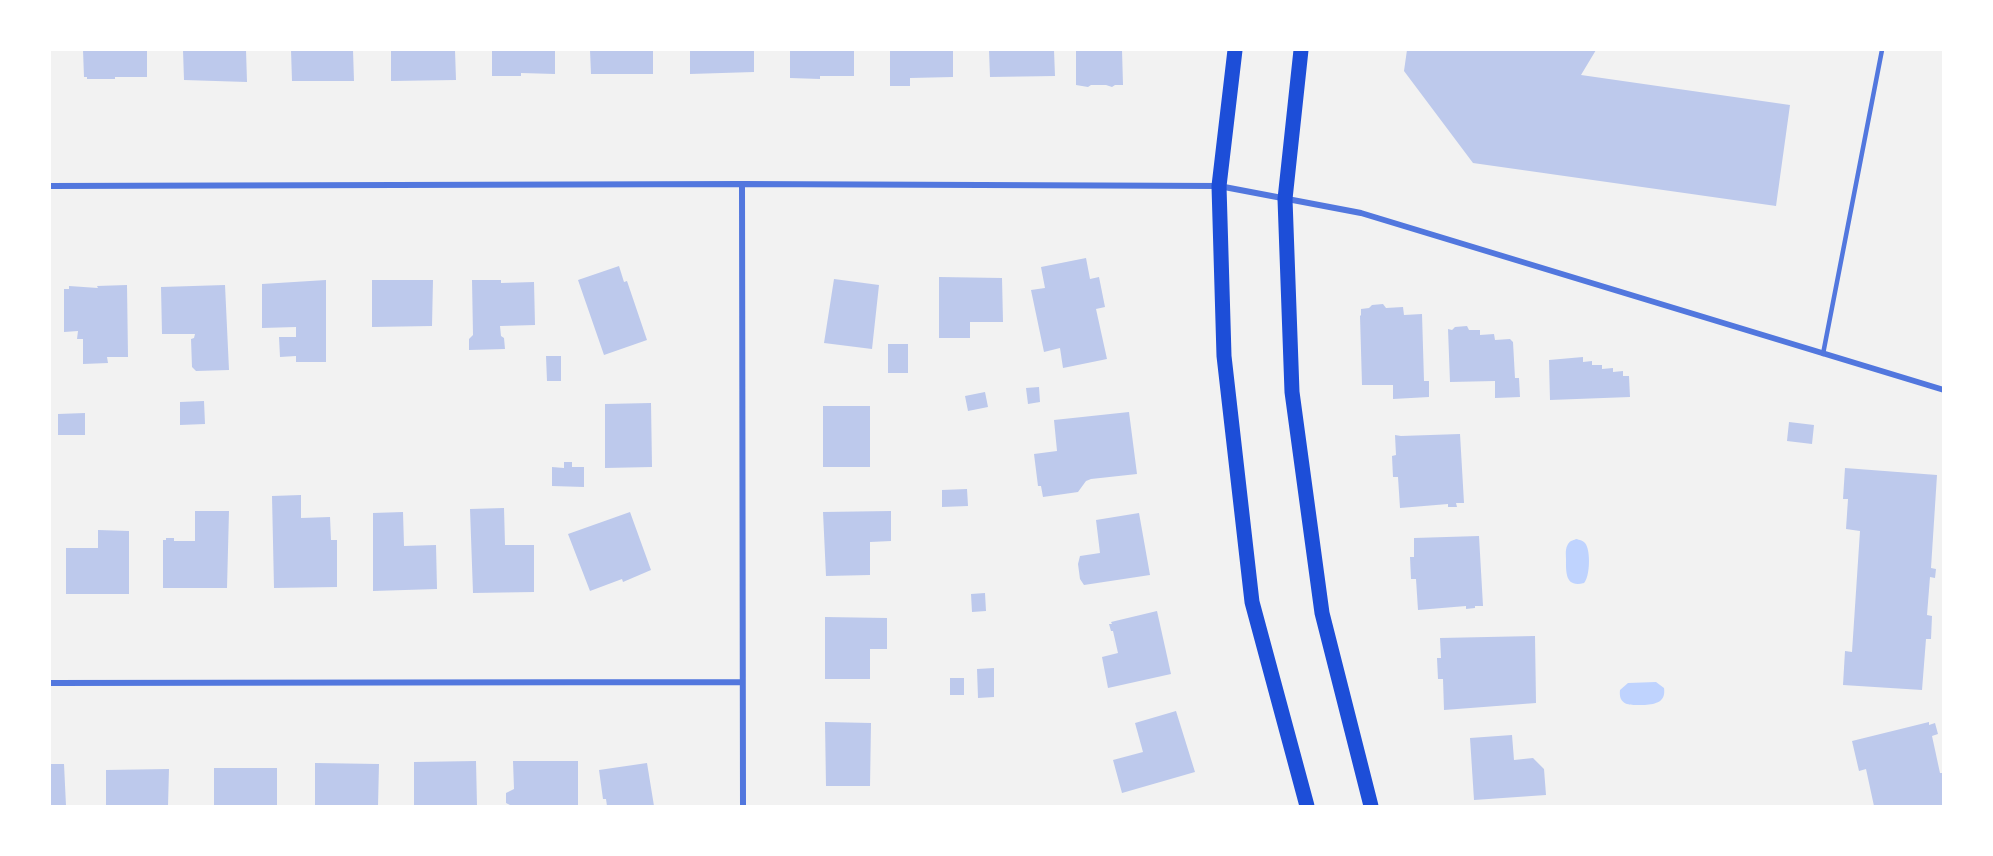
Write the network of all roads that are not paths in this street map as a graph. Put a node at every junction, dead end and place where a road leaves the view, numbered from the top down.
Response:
1 (1234, 50) edge
2 (1301, 50) edge
3 (1882, 50) edge
4 (742, 184) junction
5 (50, 186) edge
6 (1219, 186) junction
7 (1285, 199) junction
8 (1823, 354) junction
9 (1944, 390) edge
10 (742, 682) junction
11 (50, 683) edge
12 (743, 807) edge
13 (1307, 807) edge
14 (1371, 807) edge

1 - 6 main road
2 - 7 main road
3 - 8 lane
4 - 5 street
4 - 6 street
4 - 10 street
6 - 7 street
6 - 13 main road
7 - 8 street
7 - 14 main road
8 - 9 street
10 - 11 street
10 - 12 street

